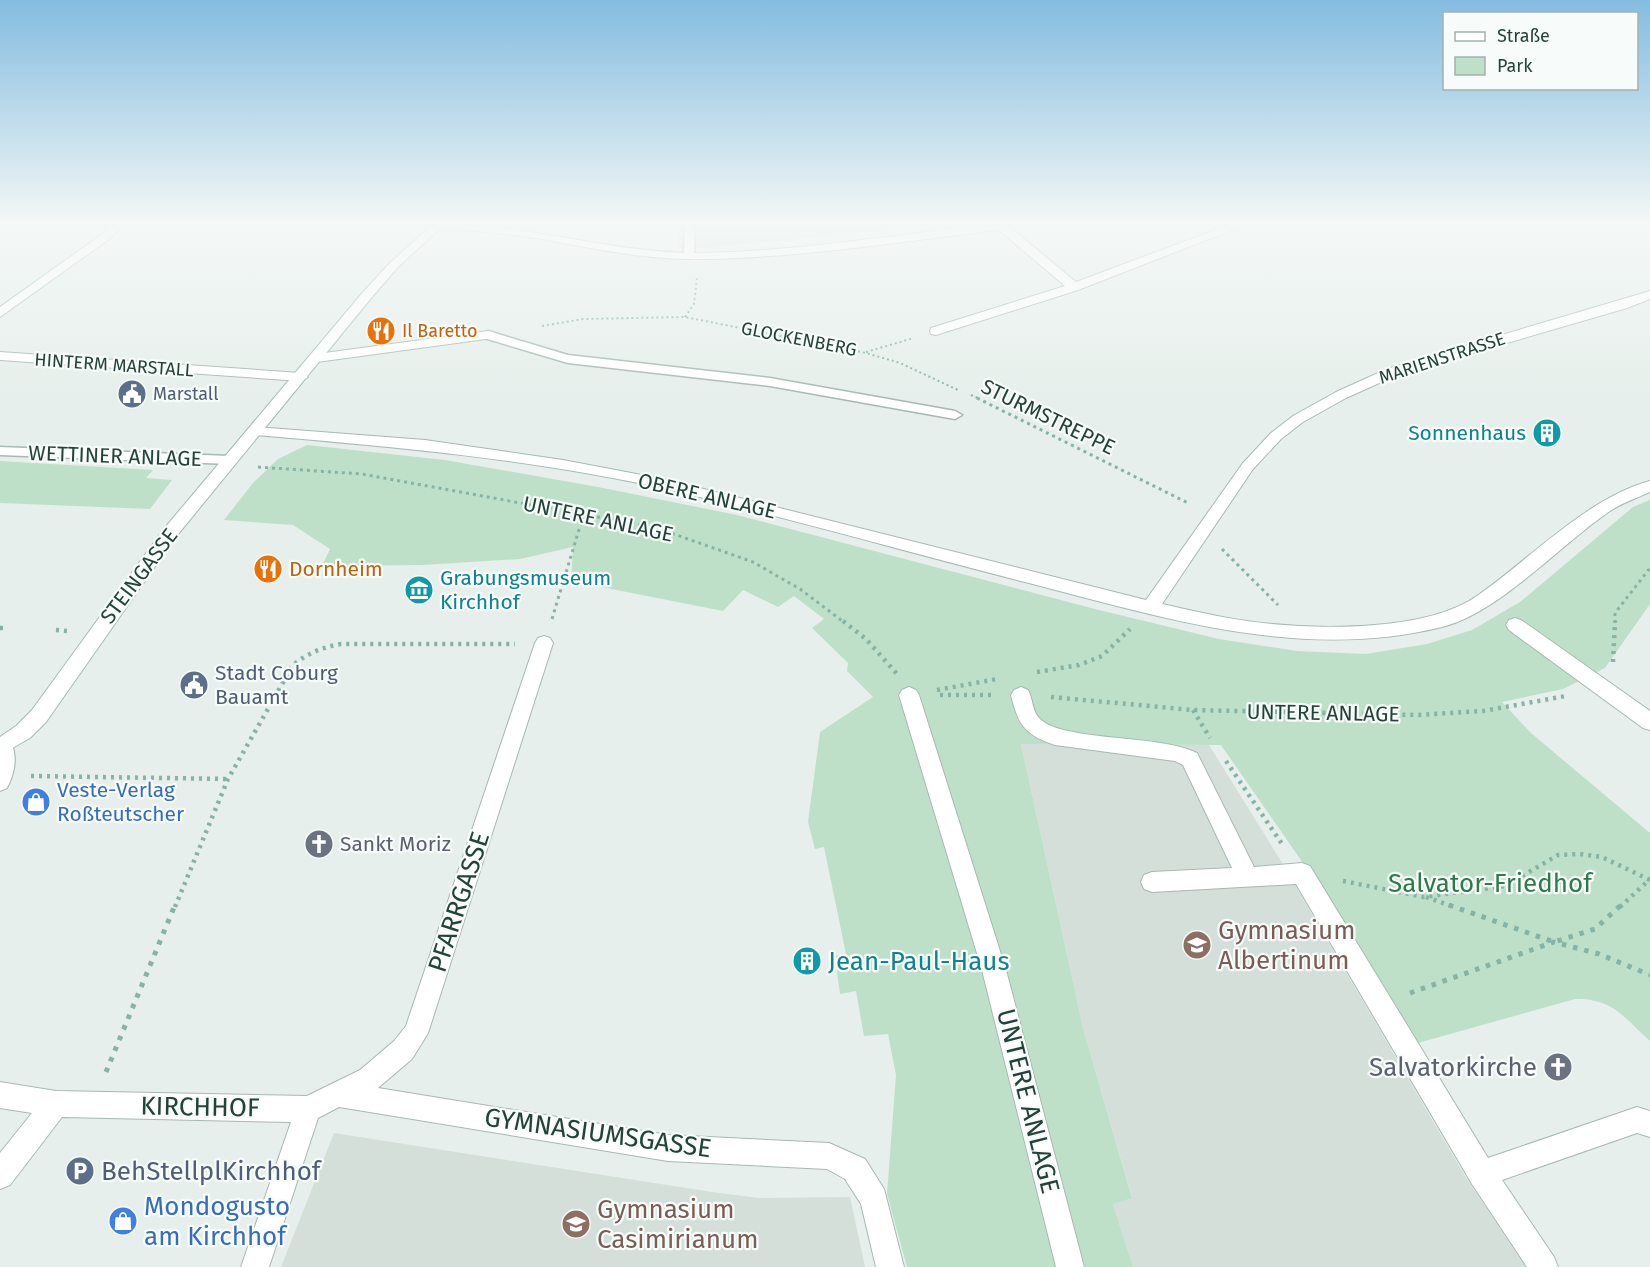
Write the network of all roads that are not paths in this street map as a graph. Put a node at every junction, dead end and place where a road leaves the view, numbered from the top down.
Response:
1 (43, 282) edge
2 (380, 282) edge
3 (1069, 282) edge
4 (1084, 282) edge
5 (1074, 286) junction
6 (1650, 295) edge
7 (0, 313) edge
8 (936, 331) road end
9 (488, 335) joint
10 (0, 357) edge
11 (316, 358) junction
12 (301, 377) junction
13 (955, 415) dead end
14 (256, 431) junction
15 (0, 451) edge
16 (230, 460) junction
17 (1650, 486) edge
18 (1150, 608) junction
19 (1515, 625) dead end
20 (544, 644) road end
21 (909, 695) road end
22 (1021, 695) road end
23 (1650, 722) edge
24 (1, 747) edge
25 (2, 778) edge
26 (1248, 878) junction
27 (1152, 882) dead end
28 (0, 1095) edge
29 (341, 1095) junction
30 (57, 1104) junction
31 (308, 1109) junction
32 (1650, 1124) edge
33 (1482, 1174) junction
34 (0, 1175) edge
35 (255, 1267) edge
36 (890, 1267) edge
37 (1070, 1267) edge
38 (1544, 1267) edge

1 - 7 street
2 - 11 street, STEINGASSE
3 - 5 street
4 - 5 street
5 - 8 street
6 - 18 street, MARIENSTRASSE
9 - 11 street
9 - 13 lane
10 - 12 street, HINTERM MARSTALL
11 - 12 street, STEINGASSE
12 - 14 street, STEINGASSE
14 - 16 street, STEINGASSE
14 - 18 street, OBERE ANLAGE
15 - 16 lane, WETTINER ANLAGE
16 - 24 street, STEINGASSE
17 - 18 street, OBERE ANLAGE
19 - 23 street
20 - 29 street, PFARRGASSE
21 - 37 street, UNTERE ANLAGE
22 - 26 street
24 - 25 street, STEINGASSE
26 - 27 street
26 - 33 street
28 - 30 street, KIRCHHOF
29 - 31 street, PFARRGASSE
29 - 36 street, GYMNASIUMSGASSE
30 - 31 street, KIRCHHOF
30 - 34 street
31 - 35 street
32 - 33 street
33 - 38 street

